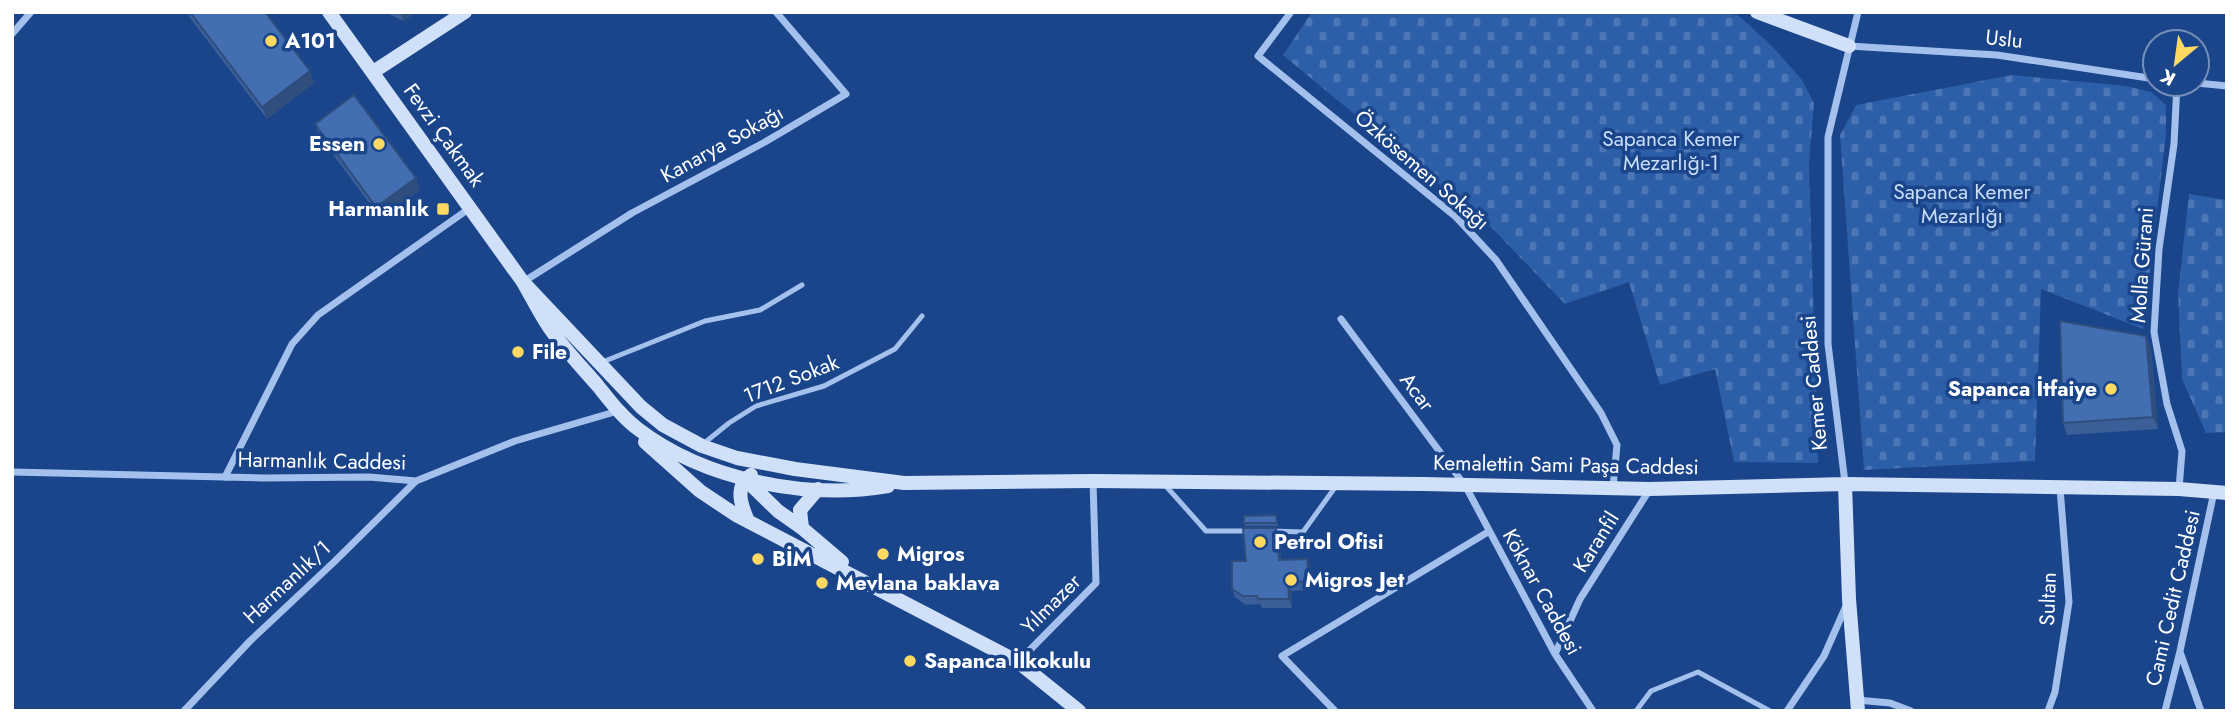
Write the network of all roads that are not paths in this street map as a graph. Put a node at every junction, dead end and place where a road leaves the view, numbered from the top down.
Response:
1 (32, 12) edge
2 (329, 12) edge
3 (465, 12) edge
4 (776, 12) edge
5 (1291, 12) edge
6 (1757, 12) edge
7 (1858, 12) edge
8 (12, 34) edge
9 (1849, 46) junction
10 (373, 72) junction
11 (2141, 77) edge
12 (2176, 98) edge
13 (470, 208) junction
14 (523, 282) junction
15 (802, 285) dead end
16 (922, 316) dead end
17 (1340, 319) dead end
18 (599, 363) junction
19 (619, 411) junction
20 (638, 429) junction
21 (702, 446) junction
22 (723, 453) junction
23 (766, 463) junction
24 (12, 472) edge
25 (225, 477) junction
26 (745, 479) junction
27 (416, 481) junction
28 (1093, 481) junction
29 (1163, 482) junction
30 (904, 483) junction
31 (1338, 484) junction
32 (1846, 484) junction
33 (1466, 486) junction
34 (2060, 487) junction
35 (1613, 488) junction
36 (818, 489) junction
37 (1650, 489) junction
38 (2179, 489) junction
39 (2220, 492) edge
40 (748, 521) junction
41 (802, 528) junction
42 (1488, 532) junction
43 (881, 589) junction
44 (1849, 599) junction
45 (2180, 651) junction
46 (1555, 654) junction
47 (1018, 662) junction
48 (1857, 706) edge
49 (184, 711) edge
50 (1079, 711) edge
51 (1335, 711) edge
52 (1593, 711) edge
53 (1636, 711) edge
54 (1770, 711) edge
55 (1787, 711) edge
56 (1911, 711) edge
57 (2048, 711) edge
58 (2165, 711) edge
59 (2201, 711) edge

1 - 8 street
2 - 10 main road, Fevzi Çakmak
3 - 10 main road
4 - 14 street, Kanarya Sokağı
5 - 35 street, Özkösemen Sokağı
6 - 9 main road
7 - 9 street, Kemer Caddesi
9 - 11 street, Uslu
9 - 32 street, Kemer Caddesi
10 - 13 main road, Fevzi Çakmak
12 - 38 street, Molla Gürani
13 - 14 main road, Fevzi Çakmak
13 - 25 street
14 - 18 main road, Kemalettin Sami Paşa Caddesi
14 - 19 main road, Kemalettin Sami Paşa Caddesi
15 - 18 lane
16 - 21 lane, 1712 Sokak
17 - 33 street, Acar
18 - 21 main road, Kemalettin Sami Paşa Caddesi
19 - 20 main road, Kemalettin Sami Paşa Caddesi
19 - 27 street, Harmanlık Caddesi
20 - 26 main road, Kemalettin Sami Paşa Caddesi
20 - 40 main road
21 - 22 main road, Kemalettin Sami Paşa Caddesi
22 - 23 main road, Kemalettin Sami Paşa Caddesi
22 - 26 main road
23 - 26 main road
23 - 30 main road, Kemalettin Sami Paşa Caddesi
24 - 25 street, Harmanlık Caddesi
25 - 27 street, Harmanlık Caddesi
26 - 36 main road, Kemalettin Sami Paşa Caddesi
26 - 40 main road
26 - 41 main road
27 - 49 street, Harmanlık/1
28 - 29 main road, Kemalettin Sami Paşa Caddesi
28 - 30 main road, Kemalettin Sami Paşa Caddesi
28 - 47 street, Yılmazer
29 - 31 main road, Kemalettin Sami Paşa Caddesi
29 - 31 lane
30 - 36 main road, Kemalettin Sami Paşa Caddesi
31 - 33 main road, Kemalettin Sami Paşa Caddesi
32 - 34 main road, Kemalettin Sami Paşa Caddesi
32 - 37 main road, Kemalettin Sami Paşa Caddesi
32 - 44 main road, Kemer Caddesi
33 - 35 main road, Kemalettin Sami Paşa Caddesi
33 - 42 street, Köknar Caddesi
34 - 38 main road, Kemalettin Sami Paşa Caddesi
34 - 57 street, Sultan
35 - 37 main road, Kemalettin Sami Paşa Caddesi
36 - 41 main road
37 - 46 street, Karanfil
38 - 39 main road, Kemalettin Sami Paşa Caddesi
39 - 45 street, Cami Cedit Caddesi
40 - 43 main road
41 - 43 main road
42 - 46 street, Köknar Caddesi
42 - 51 street
43 - 47 main road
44 - 48 main road, Kemer Caddesi
44 - 55 street
45 - 58 street, Cami Cedit Caddesi
45 - 59 street
46 - 52 street, Köknar Caddesi
47 - 50 main road
48 - 56 street
53 - 54 lane

